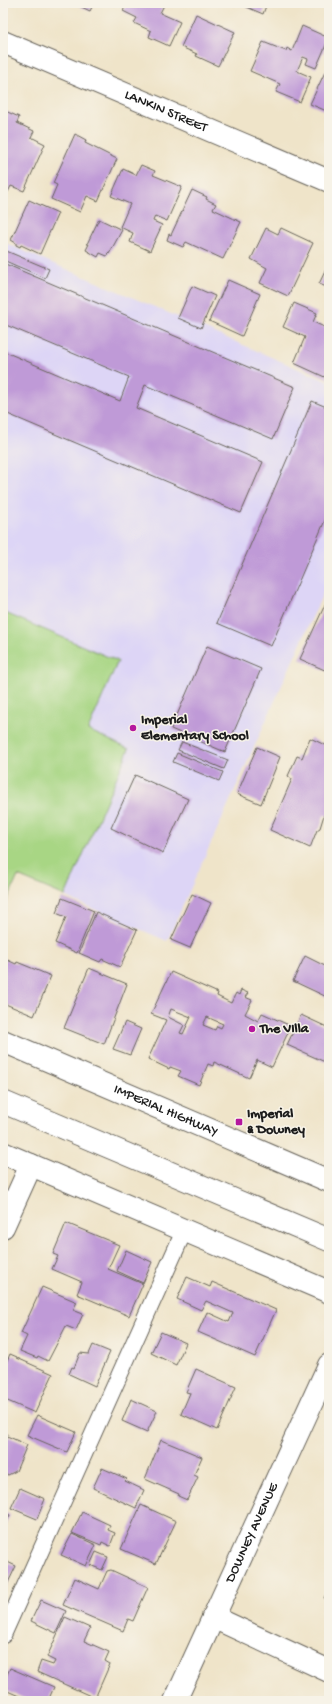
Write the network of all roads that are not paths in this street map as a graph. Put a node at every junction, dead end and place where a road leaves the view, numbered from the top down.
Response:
1 (3, 42) edge
2 (329, 181) edge
3 (3, 1041) edge
4 (3, 1102) edge
5 (3, 1153) edge
6 (31, 1165) junction
7 (329, 1181) edge
8 (3, 1227) edge
9 (184, 1231) junction
10 (329, 1240) edge
11 (329, 1292) edge
12 (329, 1365) edge
13 (213, 1617) junction
14 (3, 1635) edge
15 (329, 1671) edge
16 (175, 1701) edge

1 - 2 main road, LANKIN STREET
3 - 7 main road, IMPERIAL HIGHWAY
4 - 10 main road
5 - 6 main road
6 - 8 main road
6 - 9 main road
9 - 11 main road
9 - 14 lane
12 - 13 main road, DOWNEY AVENUE
13 - 15 main road
13 - 16 main road, DOWNEY AVENUE

